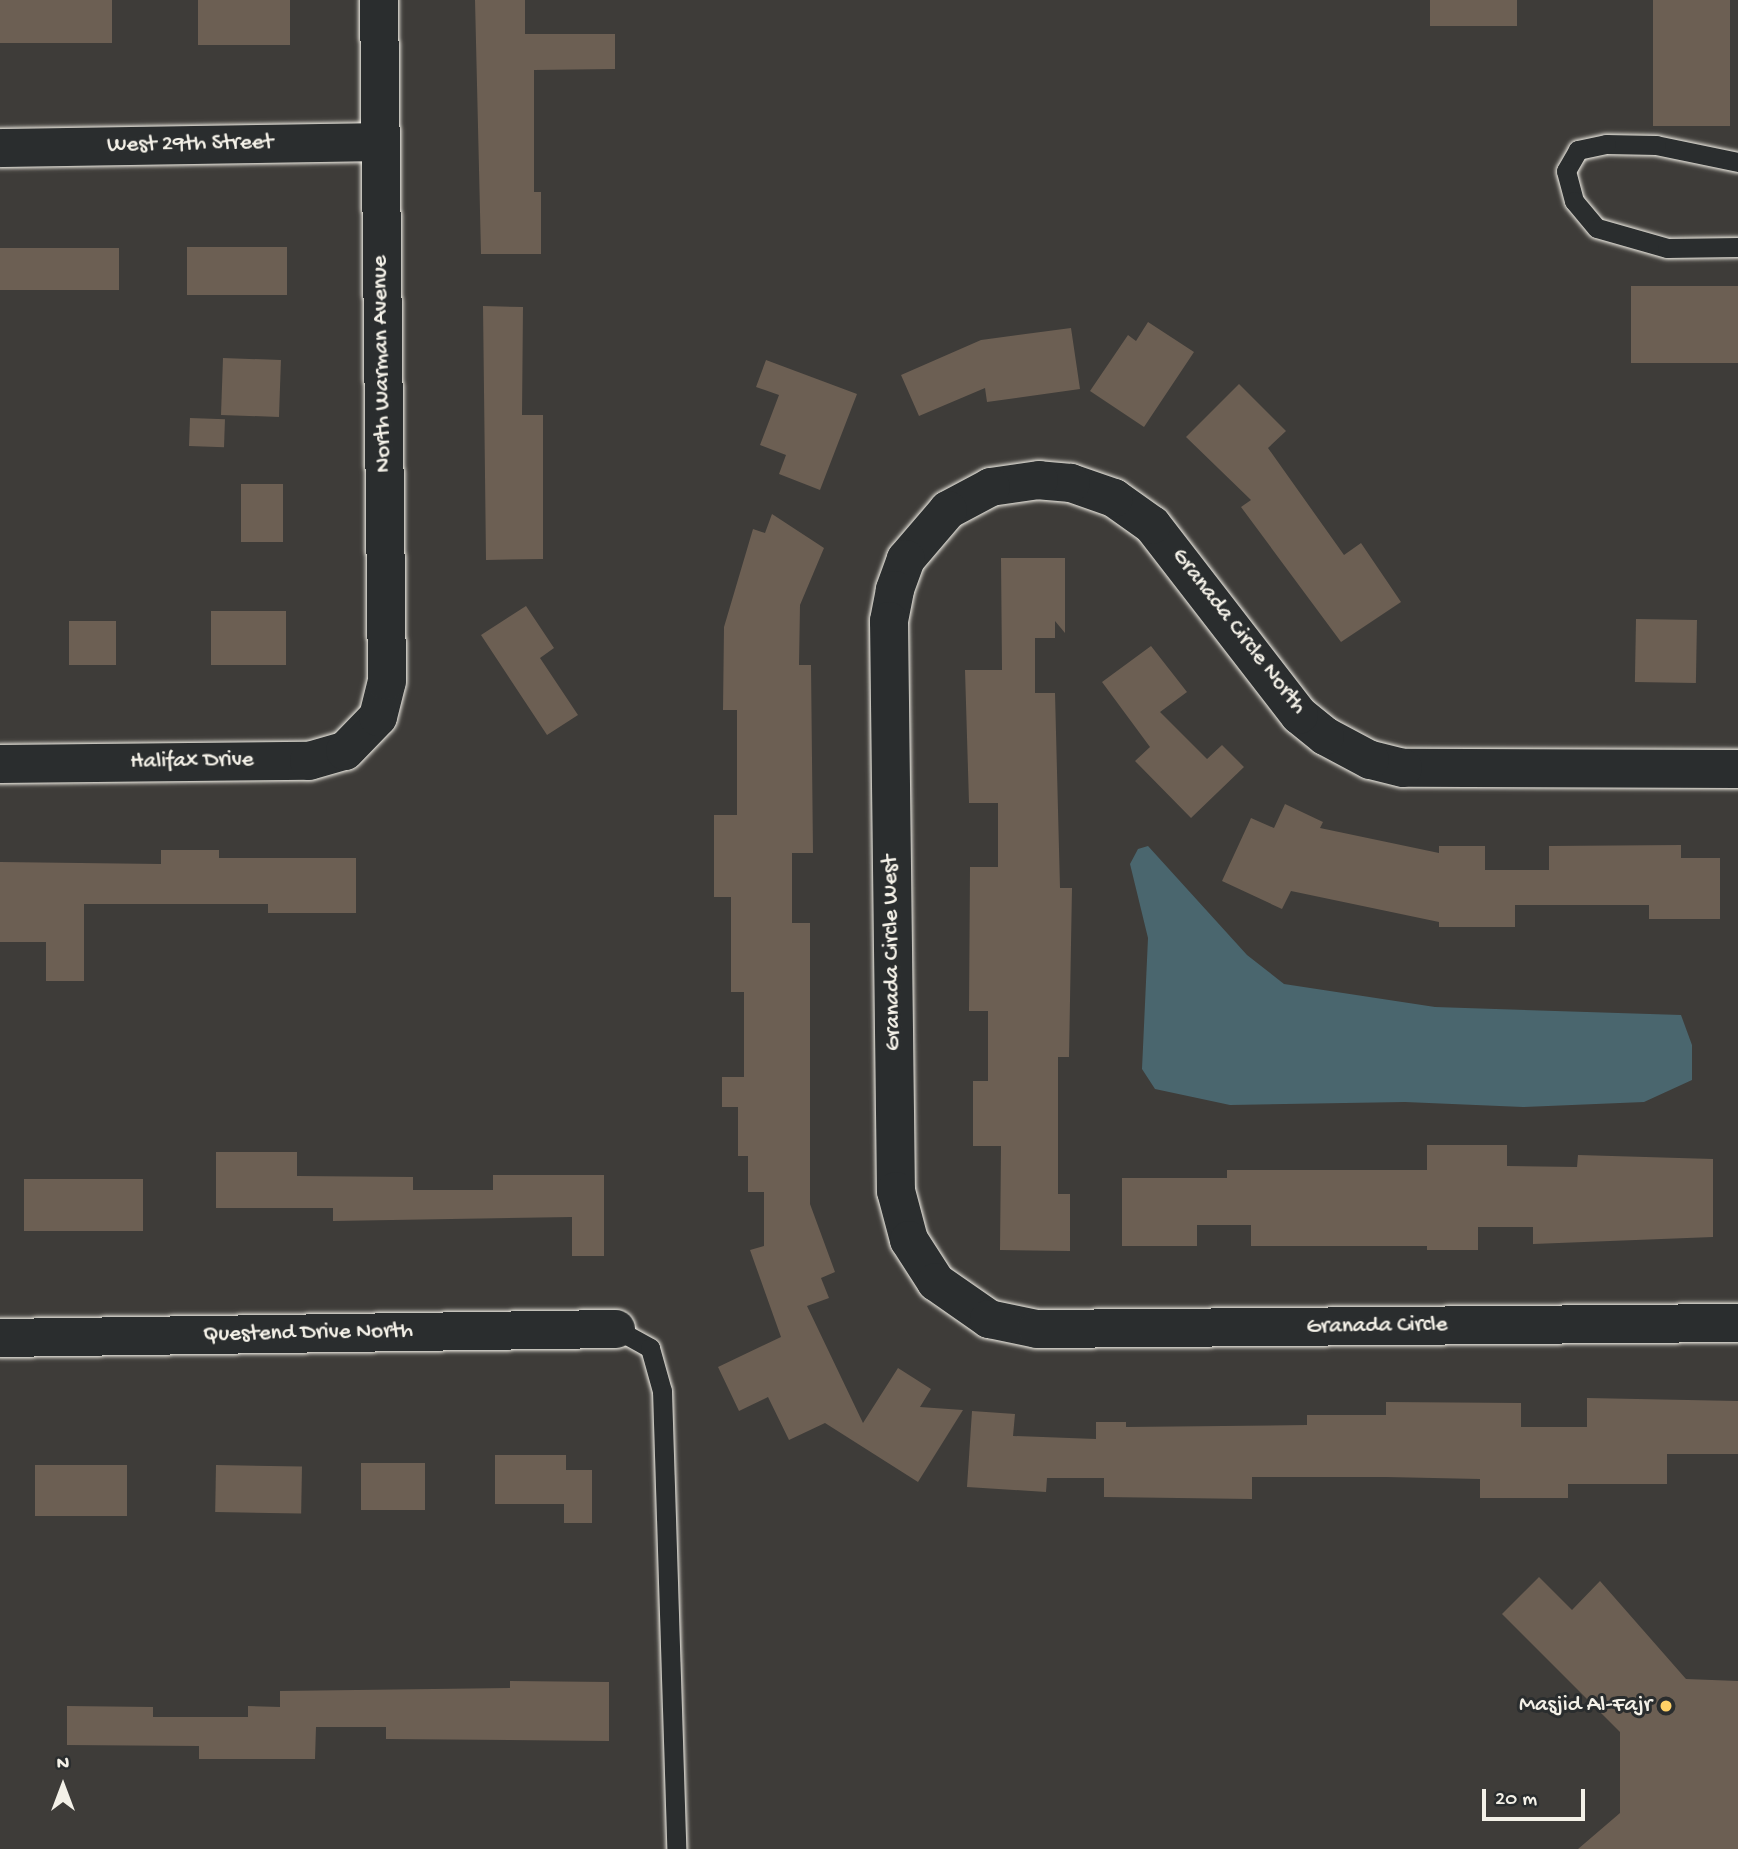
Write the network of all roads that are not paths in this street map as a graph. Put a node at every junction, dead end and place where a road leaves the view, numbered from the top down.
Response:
1 (379, 0) edge
2 (380, 142) junction
3 (0, 148) edge
4 (1738, 162) edge
5 (1738, 247) edge
6 (928, 531) joint
7 (373, 725) joint
8 (0, 764) edge
9 (1738, 769) edge
10 (1738, 1323) edge
11 (1016, 1326) joint
12 (616, 1329) joint
13 (0, 1338) edge
14 (676, 1849) edge

1 - 2 street, North Warman Avenue
2 - 3 street, West 29th Street
2 - 7 street, North Warman Avenue
4 - 5 lane
6 - 9 street, Granada Circle North
6 - 11 street, Granada Circle West
7 - 8 street, Halifax Drive
10 - 11 street, Granada Circle
12 - 13 street, Questend Drive North
12 - 14 lane

